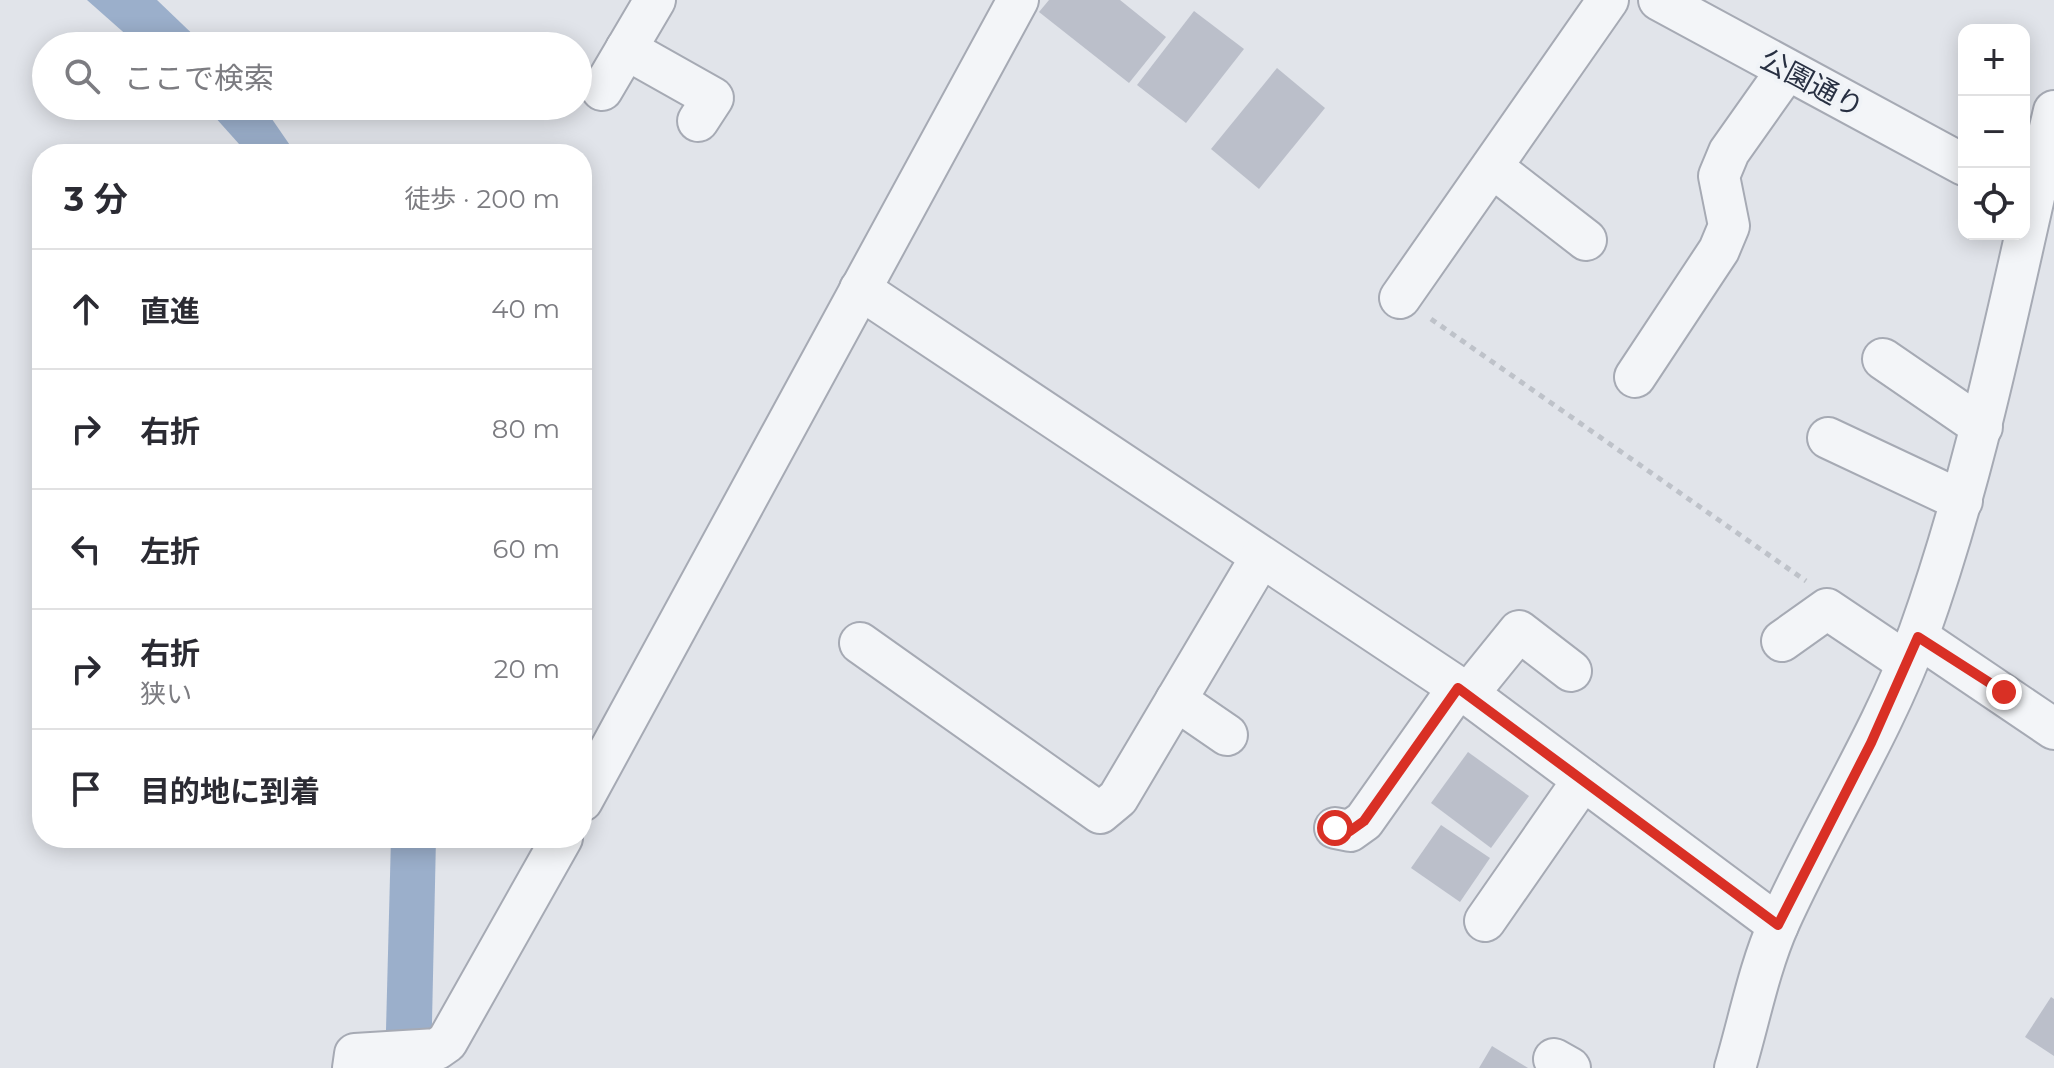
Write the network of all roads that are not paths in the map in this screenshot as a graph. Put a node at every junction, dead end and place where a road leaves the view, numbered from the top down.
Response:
1 (655, 0) edge
2 (1018, 0) edge
3 (1608, 0) edge
4 (1659, 0) edge
5 (626, 49) junction
6 (1787, 70) junction
7 (602, 90) dead end
8 (2054, 111) edge
9 (698, 121) dead end
10 (1958, 162) edge
11 (1492, 167) junction
12 (2037, 205) edge
13 (1586, 240) dead end
14 (860, 289) junction
15 (1400, 298) road end
16 (1883, 359) dead end
17 (1635, 377) dead end
18 (1982, 427) junction
19 (1828, 438) dead end
20 (1962, 501) junction
21 (1261, 557) junction
22 (1782, 641) dead end
23 (860, 643) dead end
24 (1912, 650) junction
25 (1571, 671) dead end
26 (1463, 691) junction
27 (1176, 700) junction
28 (2054, 729) edge
29 (1227, 735) dead end
30 (1583, 780) junction
31 (592, 783) edge
32 (1335, 828) dead end
33 (556, 848) edge
34 (1485, 921) dead end
35 (1778, 925) junction
36 (365, 1060) edge
37 (1741, 1066) edge

1 - 5 street
2 - 14 street
3 - 11 street
4 - 6 street, 公園通り
5 - 7 street
5 - 9 street
6 - 10 street, 公園通り
6 - 17 street
8 - 12 street
11 - 13 street
11 - 15 street
12 - 18 street
14 - 21 street
14 - 31 street
16 - 18 street
18 - 20 street
19 - 20 street
20 - 24 street
21 - 26 street
21 - 27 street
22 - 24 street
23 - 27 street
24 - 28 street
24 - 35 street
25 - 26 street
26 - 30 street
26 - 32 street
27 - 29 street
30 - 34 street
30 - 35 street
33 - 36 street
35 - 37 street

